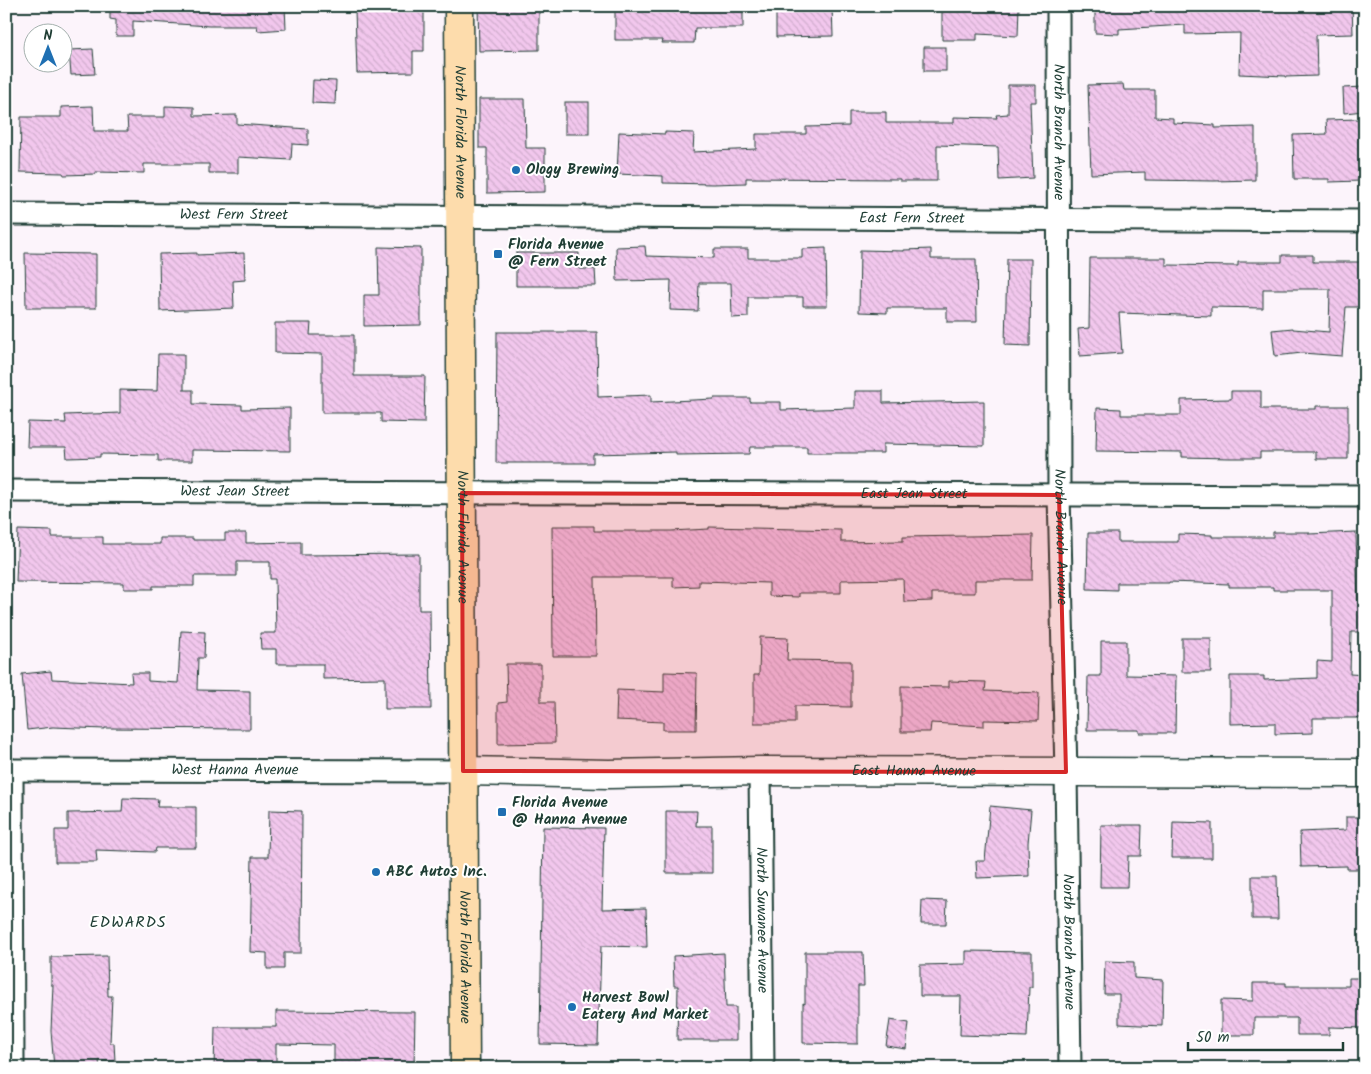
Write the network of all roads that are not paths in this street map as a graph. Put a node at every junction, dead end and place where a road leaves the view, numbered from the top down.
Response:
1 (459, 6) edge
2 (1058, 6) edge
3 (6, 214) edge
4 (460, 217) junction
5 (1058, 218) junction
6 (1365, 221) edge
7 (6, 491) edge
8 (462, 493) junction
9 (1059, 495) junction
10 (1365, 496) edge
11 (9, 770) edge
12 (760, 771) junction
13 (463, 772) junction
14 (1066, 772) junction
15 (1365, 773) edge
16 (13, 1068) edge
17 (465, 1068) edge
18 (763, 1068) edge
19 (1070, 1068) edge

1 - 4 main road, North Florida Avenue
2 - 5 street, North Branch Avenue
3 - 4 street, West Fern Street
4 - 5 street, East Fern Street
4 - 8 main road, North Florida Avenue
5 - 6 street, East Fern Street
5 - 9 street, North Branch Avenue
7 - 8 street, West Jean Street
8 - 9 street, East Jean Street
8 - 13 main road, North Florida Avenue
9 - 10 street, East Jean Street
9 - 14 street, North Branch Avenue
11 - 13 street, West Hanna Avenue
11 - 16 street
12 - 13 street, East Hanna Avenue
12 - 14 street, East Hanna Avenue
12 - 18 street, North Suwanee Avenue
13 - 17 main road, North Florida Avenue
14 - 15 street, East Hanna Avenue
14 - 19 street, North Branch Avenue

